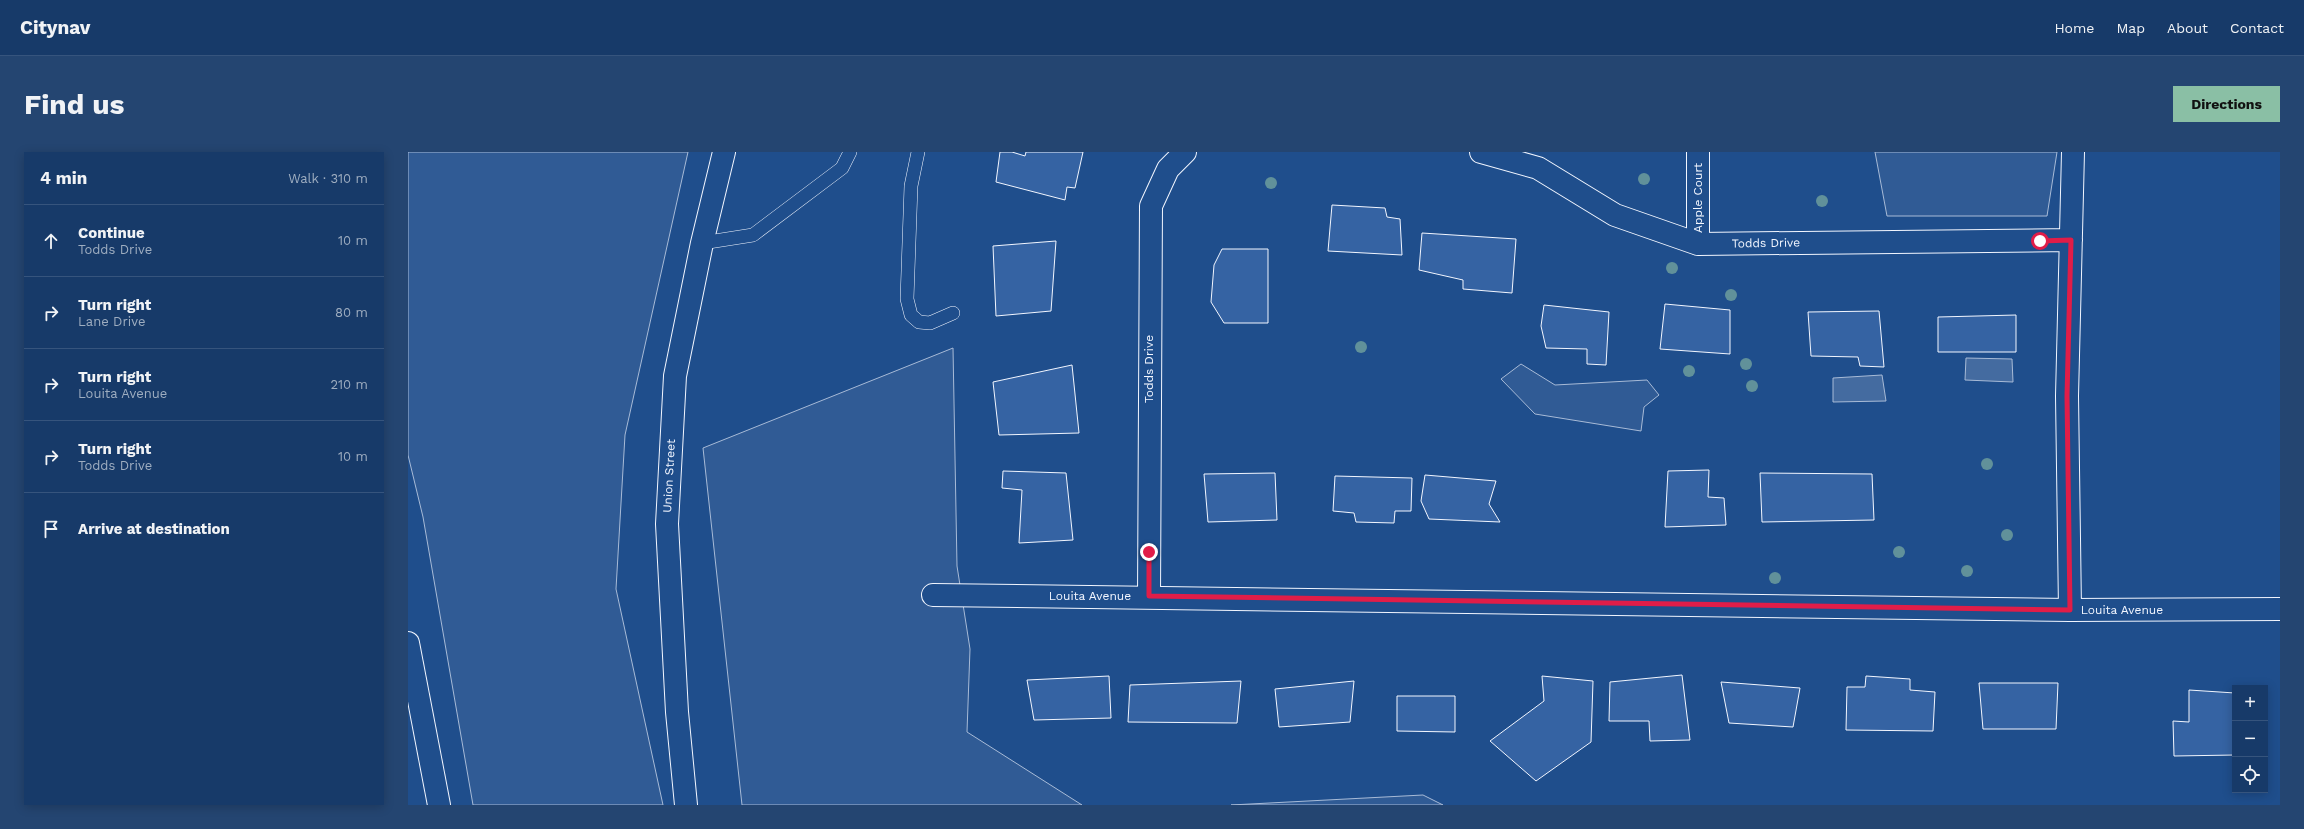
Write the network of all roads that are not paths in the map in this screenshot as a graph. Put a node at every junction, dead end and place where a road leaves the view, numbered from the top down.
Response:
1 (724, 152) edge
2 (850, 152) edge
3 (918, 152) edge
4 (1185, 152) edge
5 (1481, 152) edge
6 (1698, 152) edge
7 (2073, 152) edge
8 (2071, 240) junction
9 (702, 243) junction
10 (1698, 244) junction
11 (953, 313) dead end
12 (933, 595) dead end
13 (1149, 596) junction
14 (2070, 610) junction
15 (2280, 610) edge
16 (408, 643) edge
17 (439, 805) edge
18 (686, 805) edge

1 - 9 main road, Union Street
2 - 9 lane
3 - 11 lane
4 - 13 main road, Todds Drive
5 - 10 main road, Todds Drive
6 - 10 main road, Apple Court
7 - 8 main road
8 - 10 main road, Todds Drive
8 - 14 main road
9 - 18 main road, Union Street
12 - 13 main road, Louita Avenue
13 - 14 main road, Louita Avenue
14 - 15 main road, Louita Avenue
16 - 17 main road

